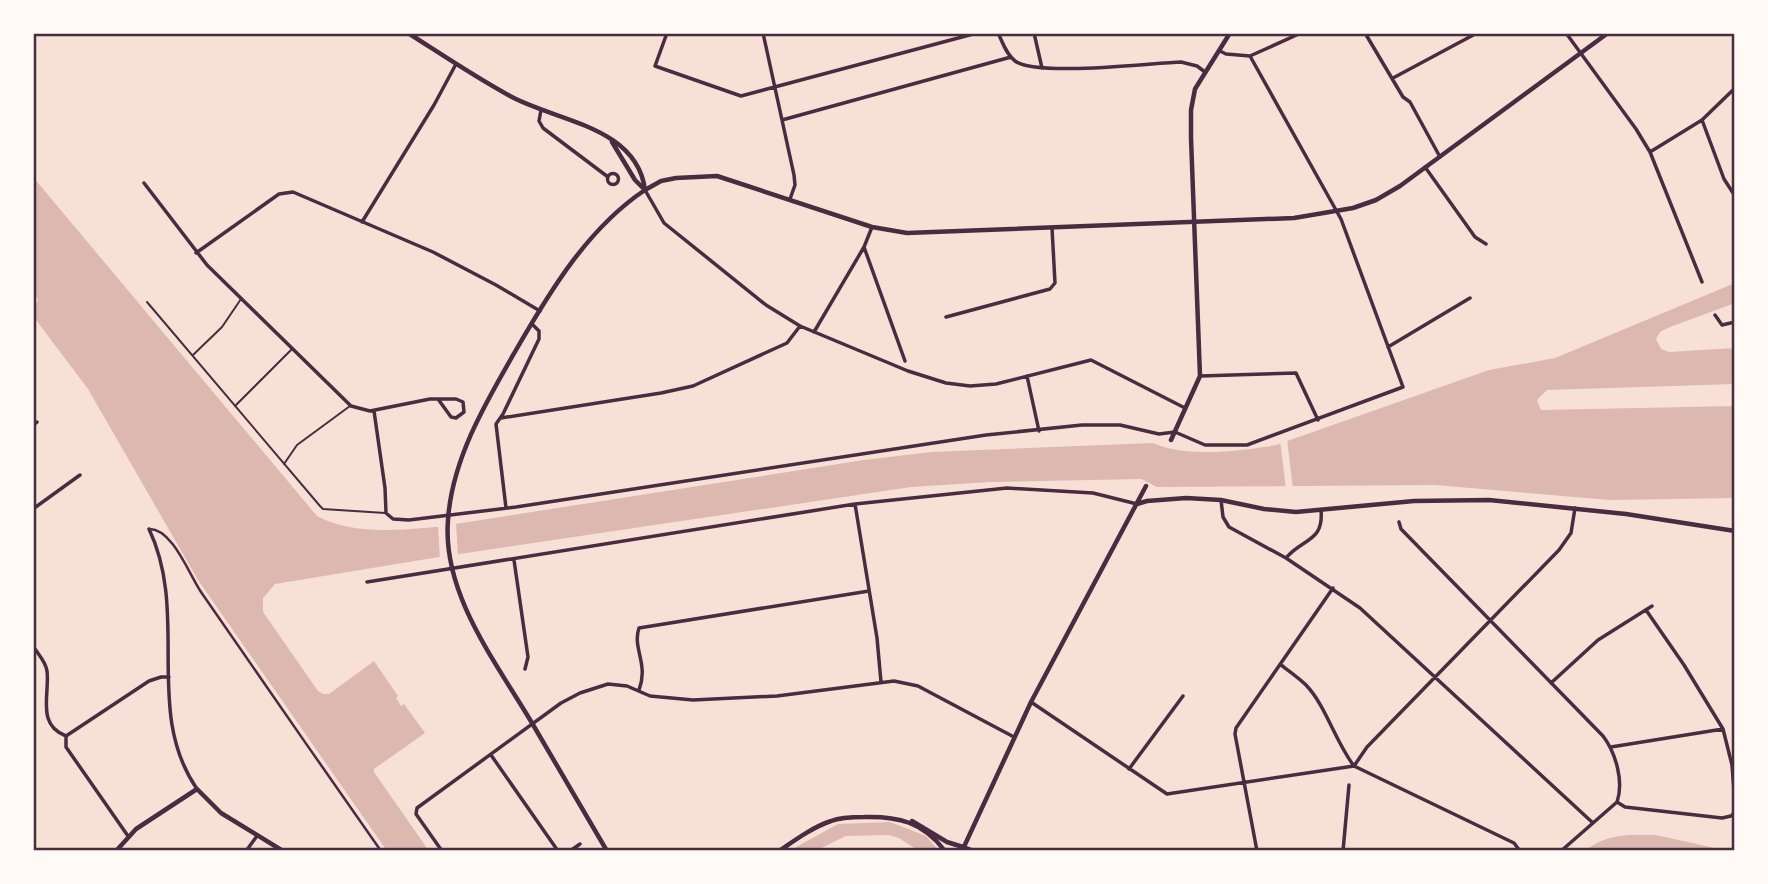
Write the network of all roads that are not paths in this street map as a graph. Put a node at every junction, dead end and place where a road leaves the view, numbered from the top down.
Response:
1 (408, 33) edge
2 (667, 33) edge
3 (763, 33) edge
4 (976, 33) edge
5 (999, 33) edge
6 (1034, 33) edge
7 (1230, 33) edge
8 (1301, 33) edge
9 (1365, 33) edge
10 (1477, 33) edge
11 (1566, 33) edge
12 (1608, 33) edge
13 (1220, 51) junction
14 (1580, 53) junction
15 (1250, 56) junction
16 (1011, 57) junction
17 (456, 62) junction
18 (1042, 68) junction
19 (1205, 72) junction
20 (1393, 78) junction
21 (775, 87) junction
22 (1735, 88) edge
23 (541, 110) junction
24 (782, 120) junction
25 (1702, 120) junction
26 (609, 138) junction
27 (1650, 152) junction
28 (1440, 157) junction
29 (1425, 167) junction
30 (608, 177) dead end
31 (145, 183) dead end
32 (645, 190) junction
33 (1735, 196) edge
34 (790, 200) junction
35 (1338, 213) junction
36 (362, 222) junction
37 (1193, 222) junction
38 (1052, 226) junction
39 (872, 227) junction
40 (1486, 244) dead end
41 (864, 247) junction
42 (196, 253) junction
43 (1702, 282) dead end
44 (1470, 298) dead end
45 (241, 299) junction
46 (147, 302) dead end
47 (540, 311) junction
48 (1715, 315) dead end
49 (946, 317) dead end
50 (1735, 323) edge
51 (532, 324) junction
52 (800, 326) junction
53 (814, 332) junction
54 (1388, 347) junction
55 (292, 349) junction
56 (192, 356) junction
57 (905, 361) dead end
58 (1027, 376) junction
59 (1200, 376) junction
60 (438, 400) junction
61 (351, 406) junction
62 (234, 407) junction
63 (1186, 409) junction
64 (374, 411) junction
65 (501, 418) junction
66 (1318, 420) junction
67 (1039, 431) junction
68 (1175, 432) junction
69 (1171, 440) dead end
70 (283, 465) junction
71 (80, 475) dead end
72 (1146, 486) dead end
73 (1221, 500) junction
74 (1137, 504) junction
75 (855, 505) junction
76 (506, 508) junction
77 (1575, 508) junction
78 (33, 509) edge
79 (1321, 510) junction
80 (386, 513) junction
81 (1399, 522) dead end
82 (149, 529) joint
83 (1735, 531) edge
84 (1286, 558) junction
85 (514, 560) junction
86 (367, 582) dead end
87 (1333, 588) junction
88 (869, 591) junction
89 (1651, 606) dead end
90 (1646, 610) junction
91 (1490, 620) junction
92 (33, 646) edge
93 (1280, 665) junction
94 (525, 669) dead end
95 (169, 677) junction
96 (1435, 677) junction
97 (881, 682) junction
98 (1551, 683) junction
99 (639, 690) junction
100 (1183, 696) dead end
101 (1031, 702) junction
102 (533, 724) junction
103 (1723, 729) junction
104 (66, 736) junction
105 (1014, 737) junction
106 (1611, 747) junction
107 (491, 755) junction
108 (1354, 766) junction
109 (1129, 769) junction
110 (1244, 782) junction
111 (1349, 785) dead end
112 (197, 789) junction
113 (1617, 802) junction
114 (1735, 804) edge
115 (1733, 814) edge
116 (900, 818) junction
117 (1593, 823) junction
118 (128, 836) junction
119 (257, 836) junction
120 (580, 844) dead end
121 (962, 849) edge
122 (116, 851) edge
123 (246, 851) edge
124 (283, 851) edge
125 (381, 851) edge
126 (442, 851) edge
127 (558, 851) edge
128 (570, 851) edge
129 (607, 851) edge
130 (779, 851) edge
131 (945, 851) edge
132 (975, 851) edge
133 (1257, 851) edge
134 (1343, 851) edge
135 (1520, 851) edge
136 (1561, 851) edge

1 - 17 street
2 - 21 street
3 - 21 street
4 - 21 street
5 - 16 street
6 - 18 street
7 - 13 street
8 - 15 street
9 - 20 street
10 - 20 street
11 - 14 street
12 - 14 street
13 - 15 street
13 - 19 street
14 - 27 street
14 - 28 street
15 - 35 street
16 - 18 street
16 - 24 street
17 - 23 street
17 - 36 street
18 - 19 street
19 - 37 street
20 - 28 street
21 - 24 street
22 - 25 street
23 - 26 street
23 - 30 street
24 - 34 street
25 - 27 street
25 - 33 street
26 - 32 street
26 - 32 street
27 - 43 street
28 - 29 street
29 - 35 street
29 - 40 street
31 - 42 street
32 - 34 street
32 - 47 street
32 - 52 street
34 - 39 street
35 - 37 street
35 - 54 street
36 - 42 street
36 - 47 street
37 - 38 street
37 - 59 street
38 - 39 street
38 - 49 street
39 - 41 street
41 - 53 street
41 - 57 street
42 - 45 street
44 - 54 street
45 - 55 street
45 - 56 lane
46 - 56 lane
47 - 51 street
48 - 50 street
51 - 65 street
51 - 102 street
52 - 53 street
52 - 65 street
53 - 58 street
54 - 66 street
55 - 61 street
55 - 62 lane
56 - 62 lane
58 - 63 street
58 - 67 street
59 - 63 street
59 - 66 street
60 - 60 street
60 - 64 street
61 - 64 street
61 - 70 lane
62 - 70 lane
63 - 68 street
64 - 80 street
65 - 76 street
66 - 68 street
67 - 68 street
67 - 76 street
68 - 69 street
70 - 80 lane
71 - 78 street
72 - 74 street
73 - 74 street
73 - 79 street
73 - 84 street
74 - 75 street
74 - 101 street
75 - 85 street
75 - 88 street
76 - 80 street
77 - 79 street
77 - 83 street
77 - 91 street
79 - 84 street
81 - 91 street
82 - 95 street
82 - 125 street
84 - 87 street
85 - 86 street
85 - 94 street
87 - 93 street
87 - 96 street
88 - 97 street
88 - 99 street
89 - 90 street
90 - 98 street
90 - 103 street
91 - 96 street
91 - 98 street
92 - 104 street
93 - 108 street
93 - 110 street
95 - 104 street
95 - 112 street
96 - 108 street
96 - 117 street
97 - 99 street
97 - 105 street
98 - 106 street
99 - 102 street
100 - 109 street
101 - 105 street
101 - 109 street
102 - 107 street
102 - 129 street
103 - 106 street
103 - 114 street
104 - 118 street
105 - 121 street
106 - 113 street
107 - 126 street
107 - 127 street
108 - 110 street
108 - 135 street
109 - 110 street
110 - 133 street
111 - 134 street
112 - 118 street
112 - 119 street
113 - 115 street
113 - 117 street
116 - 121 street
116 - 130 street
116 - 131 street
117 - 136 street
118 - 122 street
119 - 123 street
119 - 124 street
120 - 128 street
121 - 132 street

